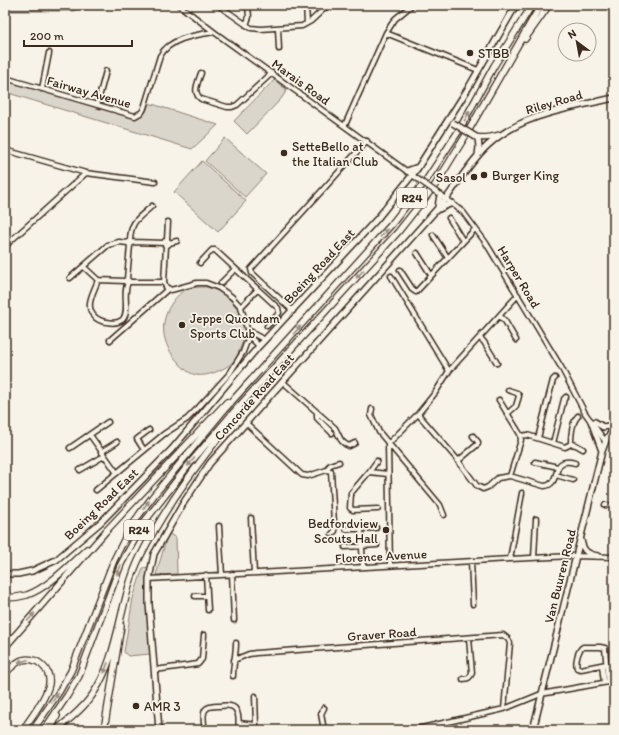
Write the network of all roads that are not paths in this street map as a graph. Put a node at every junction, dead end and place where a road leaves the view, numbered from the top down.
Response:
1 (178, 5) edge
2 (218, 5) edge
3 (248, 5) edge
4 (306, 5) edge
5 (328, 5) edge
6 (412, 5) edge
7 (516, 5) edge
8 (532, 5) edge
9 (542, 5) edge
10 (549, 5) edge
11 (307, 23) junction
12 (246, 25) junction
13 (278, 28) junction
14 (214, 32) junction
15 (386, 32) junction
16 (280, 49) dead end
17 (49, 53) dead end
18 (478, 70) junction
19 (106, 71) dead end
20 (503, 71) junction
21 (201, 73) dead end
22 (272, 73) junction
23 (5, 78) edge
24 (42, 89) junction
25 (461, 98) junction
26 (614, 98) edge
27 (97, 105) junction
28 (453, 123) junction
29 (345, 125) junction
30 (445, 126) junction
31 (502, 134) junction
32 (477, 138) junction
33 (367, 141) junction
34 (5, 150) edge
35 (478, 155) junction
36 (418, 168) junction
37 (407, 170) junction
38 (86, 173) junction
39 (412, 175) junction
40 (418, 179) junction
41 (408, 180) junction
42 (155, 182) dead end
43 (452, 190) junction
44 (440, 195) junction
45 (446, 199) junction
46 (453, 204) junction
47 (152, 206) dead end
48 (437, 209) junction
49 (449, 218) dead end
50 (168, 222) dead end
51 (475, 229) junction
52 (433, 235) dead end
53 (177, 241) dead end
54 (463, 241) junction
55 (130, 243) junction
56 (167, 243) junction
57 (5, 246) edge
58 (416, 253) dead end
59 (448, 258) junction
60 (200, 263) dead end
61 (84, 267) junction
62 (235, 269) junction
63 (400, 270) dead end
64 (431, 275) junction
65 (391, 276) dead end
66 (70, 278) dead end
67 (98, 280) junction
68 (127, 281) junction
69 (164, 282) junction
70 (221, 283) dead end
71 (168, 289) junction
72 (257, 290) junction
73 (518, 296) junction
74 (241, 307) junction
75 (293, 310) junction
76 (500, 316) junction
77 (267, 326) dead end
78 (249, 333) junction
79 (480, 338) junction
80 (110, 340) dead end
81 (265, 340) junction
82 (516, 340) dead end
83 (260, 346) junction
84 (282, 360) junction
85 (497, 364) dead end
86 (261, 369) junction
87 (449, 371) junction
88 (555, 378) dead end
89 (283, 382) junction
90 (508, 390) dead end
91 (566, 397) dead end
92 (499, 400) dead end
93 (372, 409) dead end
94 (317, 413) junction
95 (418, 414) junction
96 (508, 414) junction
97 (578, 416) dead end
98 (108, 422) dead end
99 (593, 422) junction
100 (246, 423) junction
101 (614, 425) edge
102 (614, 429) edge
103 (149, 430) dead end
104 (332, 433) dead end
105 (90, 435) junction
106 (473, 436) dead end
107 (521, 436) junction
108 (538, 438) junction
109 (606, 440) junction
110 (118, 442) dead end
111 (355, 443) dead end
112 (553, 443) junction
113 (388, 444) junction
114 (572, 444) junction
115 (70, 448) dead end
116 (144, 450) junction
117 (583, 450) dead end
118 (602, 451) junction
119 (102, 454) junction
120 (458, 461) junction
121 (339, 462) dead end
122 (377, 462) dead end
123 (535, 462) dead end
124 (575, 463) dead end
125 (558, 467) junction
126 (80, 470) dead end
127 (327, 470) junction
128 (369, 472) junction
129 (117, 473) junction
130 (388, 474) junction
131 (556, 475) junction
132 (510, 476) junction
133 (573, 480) dead end
134 (96, 490) dead end
135 (522, 493) dead end
136 (605, 505) dead end
137 (614, 506) edge
138 (378, 509) dead end
139 (444, 515) dead end
140 (251, 518) dead end
141 (536, 519) dead end
142 (219, 526) dead end
143 (376, 528) dead end
144 (346, 529) dead end
145 (361, 529) junction
146 (106, 531) junction
147 (332, 534) dead end
148 (581, 538) junction
149 (378, 545) dead end
150 (345, 547) dead end
151 (362, 547) junction
152 (576, 556) junction
153 (598, 556) junction
154 (614, 557) edge
155 (534, 558) junction
156 (510, 559) junction
157 (471, 561) junction
158 (390, 566) junction
159 (364, 567) junction
160 (254, 573) junction
161 (5, 574) edge
162 (232, 574) junction
163 (222, 575) junction
164 (206, 576) junction
165 (149, 578) junction
166 (128, 590) junction
167 (194, 596) dead end
168 (207, 596) junction
169 (5, 598) edge
170 (473, 604) dead end
171 (208, 610) dead end
172 (234, 620) dead end
173 (204, 635) dead end
174 (469, 638) junction
175 (236, 644) dead end
176 (5, 646) edge
177 (234, 660) junction
178 (604, 664) junction
179 (155, 670) junction
180 (5, 673) edge
181 (233, 676) dead end
182 (463, 679) dead end
183 (614, 681) edge
184 (606, 682) junction
185 (541, 694) junction
186 (67, 696) junction
187 (255, 696) dead end
188 (324, 708) dead end
189 (504, 709) junction
190 (239, 724) junction
191 (256, 728) edge
192 (23, 730) edge
193 (33, 730) edge
194 (44, 730) edge
195 (50, 730) edge
196 (56, 730) edge
197 (104, 730) edge
198 (159, 730) edge
199 (205, 730) edge
200 (238, 730) edge
201 (324, 730) edge
202 (413, 730) edge
203 (533, 730) edge

1 - 14 street, Marais Road
2 - 12 street
3 - 12 street
4 - 11 street
5 - 11 street
6 - 15 street
7 - 18 main road, Boeing Road East
86 -> 8 highway, R24
9 - 20 highway
10 - 20 highway, R24
11 - 13 street
12 - 13 street
13 - 16 street
14 - 22 street, Marais Road
14 - 27 street, Fairway Avenue
15 - 18 street
15 - 29 street
17 - 24 street
18 - 25 main road, Boeing Road East
19 - 27 street
20 -> 84 highway, R24
21 - 22 street
22 - 29 street, Marais Road
23 - 24 street, Fairway Avenue
24 - 27 street, Fairway Avenue
25 - 28 main road
25 - 30 main road, Boeing Road East
26 - 31 main road, Riley Road
28 - 30 main road
28 - 32 main road, bridge
29 - 33 street, Marais Road
30 - 36 main road, Boeing Road East
31 - 32 main road
31 - 35 main road, Concorde Road East
32 - 35 main road
33 - 37 street, Marais Road
33 - 75 street
34 - 38 street
35 - 43 main road, Concorde Road East
36 - 37 main road
36 - 39 main road, Boeing Road East
36 - 40 main road
37 - 39 street, Marais Road
38 - 42 street
38 - 57 street
39 - 40 street, Harper Road
39 - 41 main road, Boeing Road East
40 - 41 main road
40 - 44 street, Harper Road, bridge
41 - 75 main road, Boeing Road East
43 - 44 main road
43 - 45 main road, Concorde Road East
43 - 46 main road
44 - 45 street, Harper Road
44 - 48 main road
45 - 46 street, Harper Road
45 - 48 main road, Concorde Road East
46 - 48 main road
46 - 51 street, Harper Road
47 - 55 street
48 - 89 main road, Concorde Road East
49 - 54 street
50 - 56 street
51 - 54 street
51 - 73 street, Harper Road
52 - 59 street
53 - 56 street
54 - 59 street
55 - 56 street
55 - 61 street
55 - 68 street
56 - 69 street
58 - 64 street
59 - 64 street
60 - 62 street
61 - 66 street
61 - 67 street
62 - 70 street
62 - 72 street
63 - 64 street
65 - 87 street
67 - 68 street
67 - 68 street
68 - 69 street
69 - 71 street
71 - 74 street
71 - 80 street
72 - 74 street
72 - 77 street
73 - 76 street
73 - 99 street, Harper Road
74 - 78 street
75 - 81 main road, Boeing Road East
76 - 79 street
76 - 82 street
78 - 81 street
78 - 83 street
78 - 116 street
79 - 85 street
79 - 87 street
81 - 83 main road, Boeing Road East
83 - 161 main road, Boeing Road East
84 - 166 highway
84 -> 186 highway, R24
86 - 146 highway
193 -> 86 highway, R24
87 - 95 street
88 - 108 street
89 - 94 street
89 - 100 main road, Concorde Road East
90 - 96 street
91 - 112 street
92 - 96 street
93 - 113 street
94 - 104 street
94 - 111 street
95 - 113 street
95 - 120 street
96 - 107 street
97 - 114 street
98 - 105 street
99 - 101 main road
99 - 109 street, Harper Road
99 - 118 main road
100 - 127 street
100 - 165 main road, Concorde Road East
102 - 109 main road, Van Buuren Road
103 - 116 street
105 - 115 street
105 - 119 street
106 - 120 street
107 - 108 street
107 - 132 street
108 - 112 street
109 - 118 main road, Van Buuren Road
110 - 119 street
112 - 114 street
113 - 130 street
113 - 139 street
114 - 117 street
116 - 129 street
118 - 148 main road, Van Buuren Road
119 - 126 street
119 - 129 street
120 - 132 street
121 - 127 street
122 - 128 street
123 - 125 street
124 - 125 street
125 - 131 street
127 - 147 street
128 - 130 street
128 - 138 street
129 - 134 street
130 - 158 street
131 - 132 street
131 - 133 street
135 - 156 street
136 - 137 street
140 - 160 street
141 - 155 street
142 - 163 street
143 - 145 street
144 - 145 street
145 - 151 street
146 - 169 highway
176 -> 146 highway
148 - 152 main road, Van Buuren Road
148 - 153 main road
149 - 151 street
150 - 151 street
151 - 159 street
152 - 153 street, Florence Avenue
152 - 155 street, Florence Avenue
152 - 185 main road, Van Buuren Road
153 - 154 street, Florence Avenue
155 - 156 street, Florence Avenue
156 - 157 street, Florence Avenue
157 - 158 street, Florence Avenue
157 - 170 street
158 - 159 street, Florence Avenue
159 - 160 street, Florence Avenue
160 - 162 street, Florence Avenue
162 - 163 street, Florence Avenue
162 - 172 street
163 - 164 street, Florence Avenue
164 - 165 street, Florence Avenue
164 - 168 street
165 - 179 main road, Concorde Road East
166 -> 196 highway
166 - 197 highway
167 - 168 street
168 - 171 street
173 - 179 street
174 - 177 street, Graver Road
174 - 182 street
174 - 189 street, Graver Road
175 - 177 street
177 - 181 street
178 - 178 street
178 - 184 street
179 - 198 main road, Concorde Road East
192 -> 180 highway
183 - 184 street
184 - 185 street
185 - 189 street
185 - 203 main road, Van Buuren Road
186 - 194 highway, R24
186 - 195 highway
187 - 191 street
188 - 201 street
189 - 202 street
190 - 191 street
190 - 199 street
190 - 200 street

